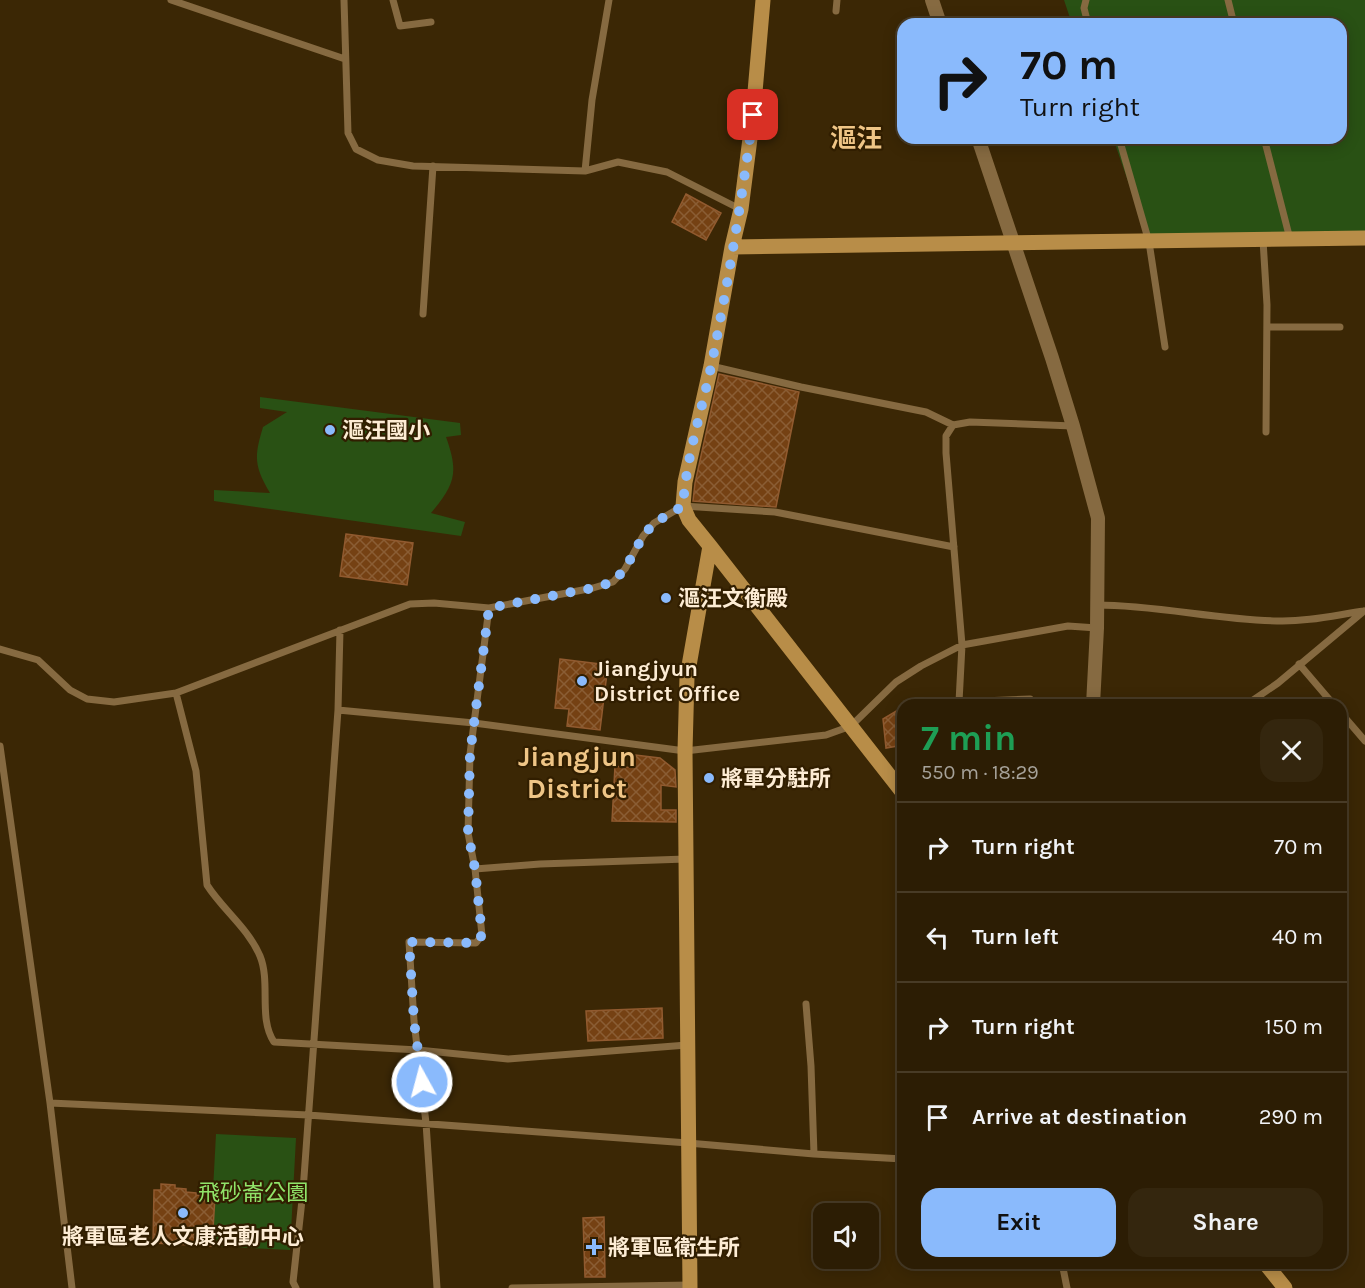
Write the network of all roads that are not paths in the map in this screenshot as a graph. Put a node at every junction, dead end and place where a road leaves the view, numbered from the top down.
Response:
1 (171, 0) edge
2 (344, 0) edge
3 (393, 0) edge
4 (609, 0) edge
5 (763, 0) edge
6 (837, 0) edge
7 (932, 0) edge
8 (1086, 0) edge
9 (1228, 0) edge
10 (836, 11) dead end
11 (938, 18) edge
12 (1086, 18) edge
13 (1232, 18) edge
14 (431, 22) dead end
15 (345, 59) junction
16 (980, 144) edge
17 (1121, 144) edge
18 (1266, 144) edge
19 (434, 166) junction
20 (585, 171) junction
21 (741, 209) junction
22 (1365, 238) edge
23 (1263, 240) junction
24 (1290, 240) junction
25 (1149, 242) junction
26 (1013, 243) junction
27 (732, 248) junction
28 (423, 314) dead end
29 (1268, 327) junction
30 (1340, 327) dead end
31 (1166, 347) dead end
32 (711, 366) junction
33 (953, 425) junction
34 (1073, 426) junction
35 (1266, 432) dead end
36 (683, 506) junction
37 (710, 546) junction
38 (954, 547) junction
39 (1097, 605) junction
40 (489, 608) junction
41 (1365, 610) edge
42 (1097, 628) junction
43 (340, 630) junction
44 (962, 645) junction
45 (0, 649) edge
46 (1299, 664) junction
47 (176, 693) junction
48 (959, 699) edge
49 (1093, 699) edge
50 (1255, 699) edge
51 (1329, 699) edge
52 (338, 710) junction
53 (1347, 720) edge
54 (474, 723) junction
55 (850, 726) junction
56 (1365, 741) edge
57 (0, 746) edge
58 (685, 751) junction
59 (897, 785) edge
60 (686, 859) junction
61 (475, 869) junction
62 (806, 1004) dead end
63 (313, 1045) junction
64 (688, 1045) junction
65 (418, 1050) junction
66 (50, 1103) junction
67 (308, 1115) junction
68 (426, 1123) junction
69 (688, 1143) junction
70 (814, 1154) junction
71 (897, 1159) edge
72 (1063, 1269) edge
73 (1270, 1269) edge
74 (690, 1287) edge
75 (72, 1288) edge
76 (296, 1288) edge
77 (437, 1288) edge
78 (512, 1288) edge
79 (1067, 1288) edge
80 (1285, 1288) edge

1 - 15 lane
2 - 15 lane
3 - 14 lane
4 - 20 lane
5 - 21 street
6 - 10 lane
7 - 11 street
8 - 12 lane
9 - 13 lane
15 - 19 lane
16 - 26 street
17 - 25 lane
18 - 24 lane
19 - 20 lane
19 - 28 lane
20 - 21 lane
21 - 27 street
22 - 24 street
23 - 24 street
23 - 25 street
23 - 29 lane
25 - 26 street
25 - 31 lane
26 - 27 street
26 - 34 street
27 - 32 street
29 - 30 lane
29 - 35 lane
32 - 33 lane
32 - 36 street
33 - 34 lane
33 - 38 lane
34 - 39 street
36 - 37 street
36 - 38 lane
36 - 40 lane
37 - 55 street
37 - 58 street
38 - 44 lane
39 - 41 lane
39 - 42 street
40 - 43 lane
40 - 54 lane
41 - 46 lane
42 - 44 lane
42 - 49 street
43 - 47 lane
43 - 52 lane
44 - 48 lane
44 - 55 lane
45 - 47 lane
46 - 50 lane
46 - 51 lane
47 - 63 lane
52 - 54 lane
52 - 63 lane
53 - 56 lane
54 - 58 lane
54 - 61 lane
55 - 58 lane
55 - 59 street
57 - 66 lane
58 - 60 street
60 - 61 lane
60 - 64 street
61 - 65 lane
62 - 70 lane
63 - 65 lane
63 - 67 lane
64 - 65 lane
64 - 69 street
65 - 68 lane
66 - 67 lane
66 - 75 lane
67 - 68 lane
67 - 76 lane
68 - 69 lane
68 - 77 lane
69 - 70 lane
69 - 74 street
70 - 71 lane
72 - 79 lane
73 - 80 street
74 - 78 lane

